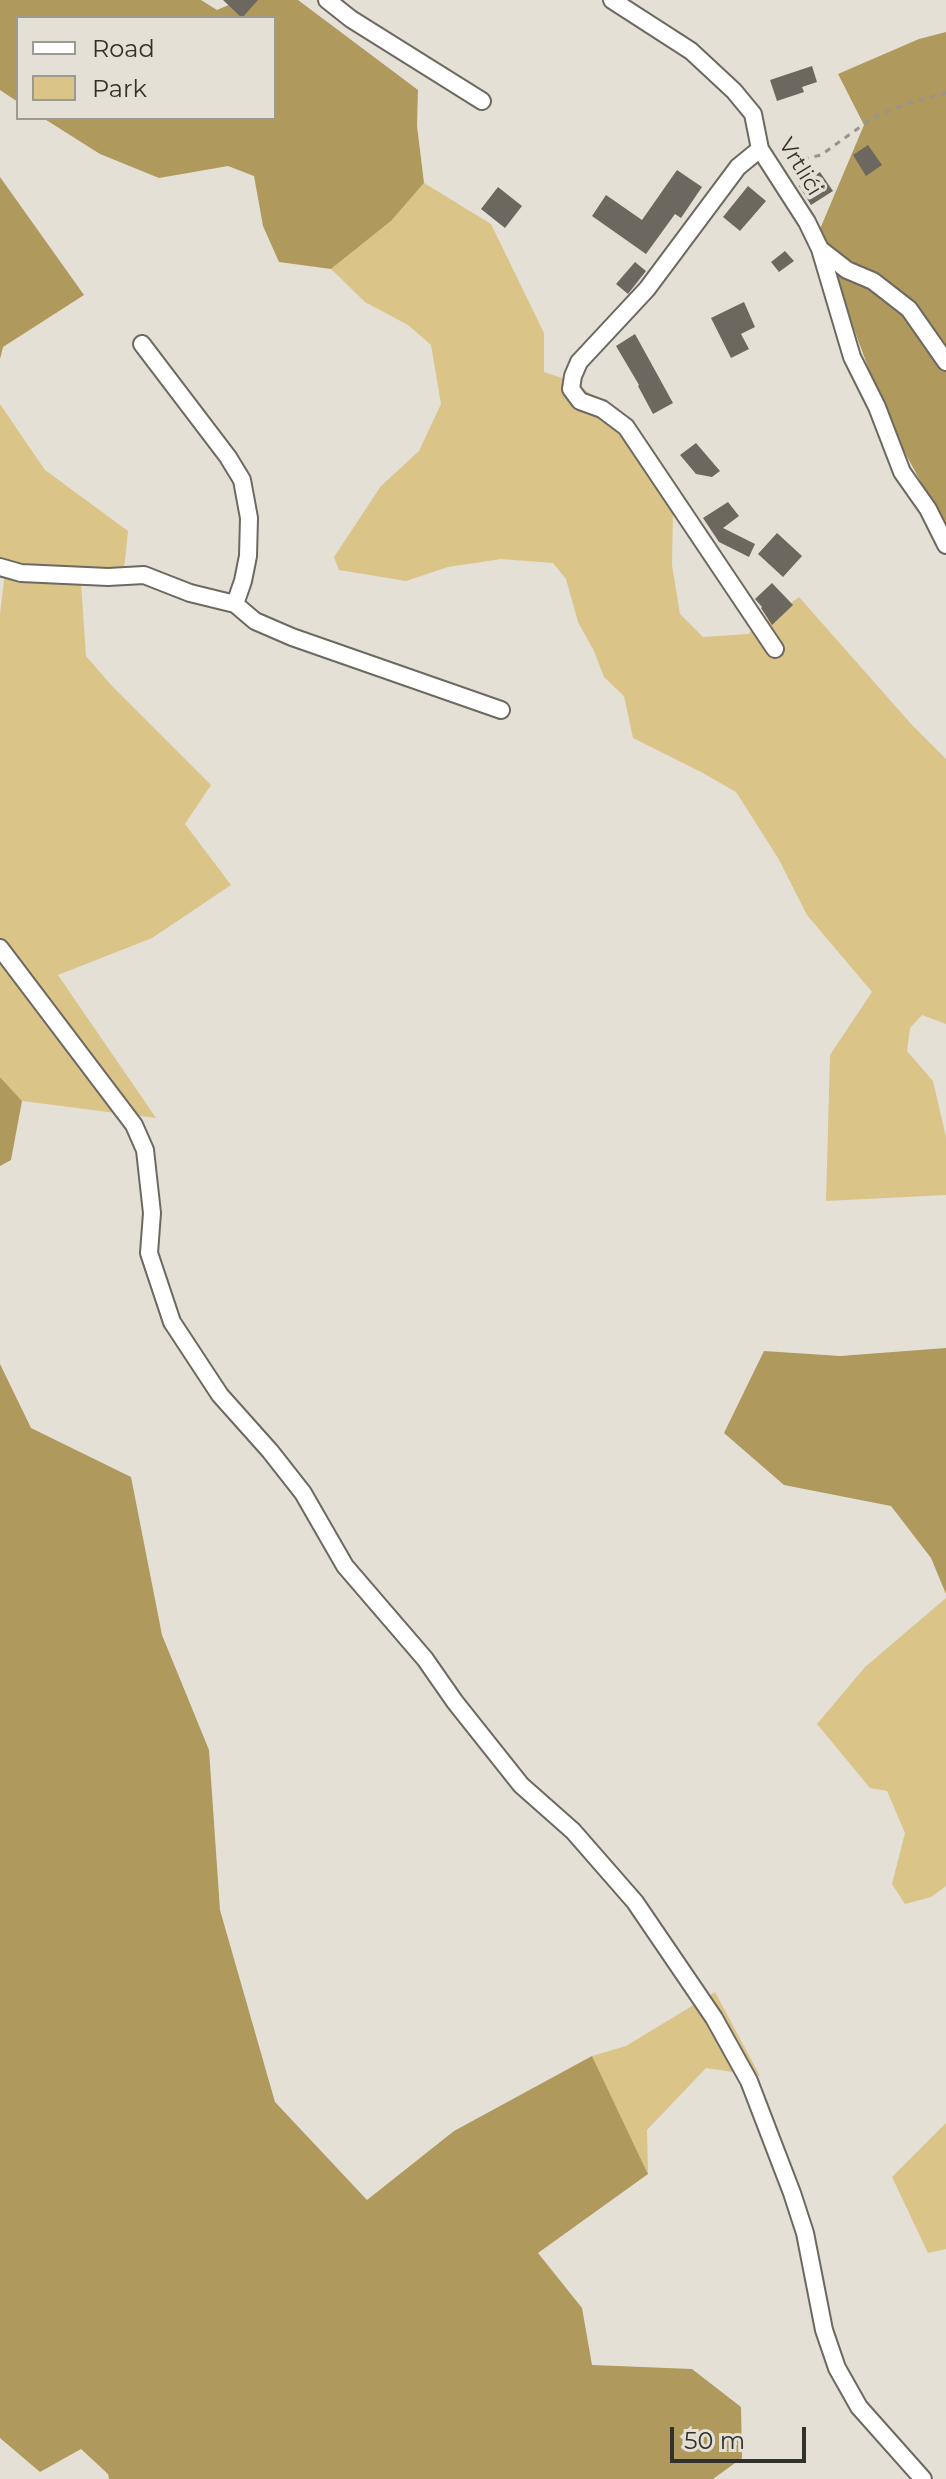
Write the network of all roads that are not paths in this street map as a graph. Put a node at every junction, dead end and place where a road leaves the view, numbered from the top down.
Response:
1 (327, 0) edge
2 (612, 0) edge
3 (482, 101) dead end
4 (760, 149) junction
5 (820, 249) junction
6 (142, 344) dead end
7 (946, 362) edge
8 (946, 545) edge
9 (0, 567) edge
10 (235, 604) junction
11 (775, 649) dead end
12 (501, 710) dead end
13 (0, 948) edge
14 (923, 2479) edge

1 - 3 street
2 - 4 street, Vrtlići
4 - 5 street, Vrtlići
4 - 11 street
5 - 7 street, Vrtlići
5 - 8 street
6 - 10 street
9 - 10 street
10 - 12 street
13 - 14 street

